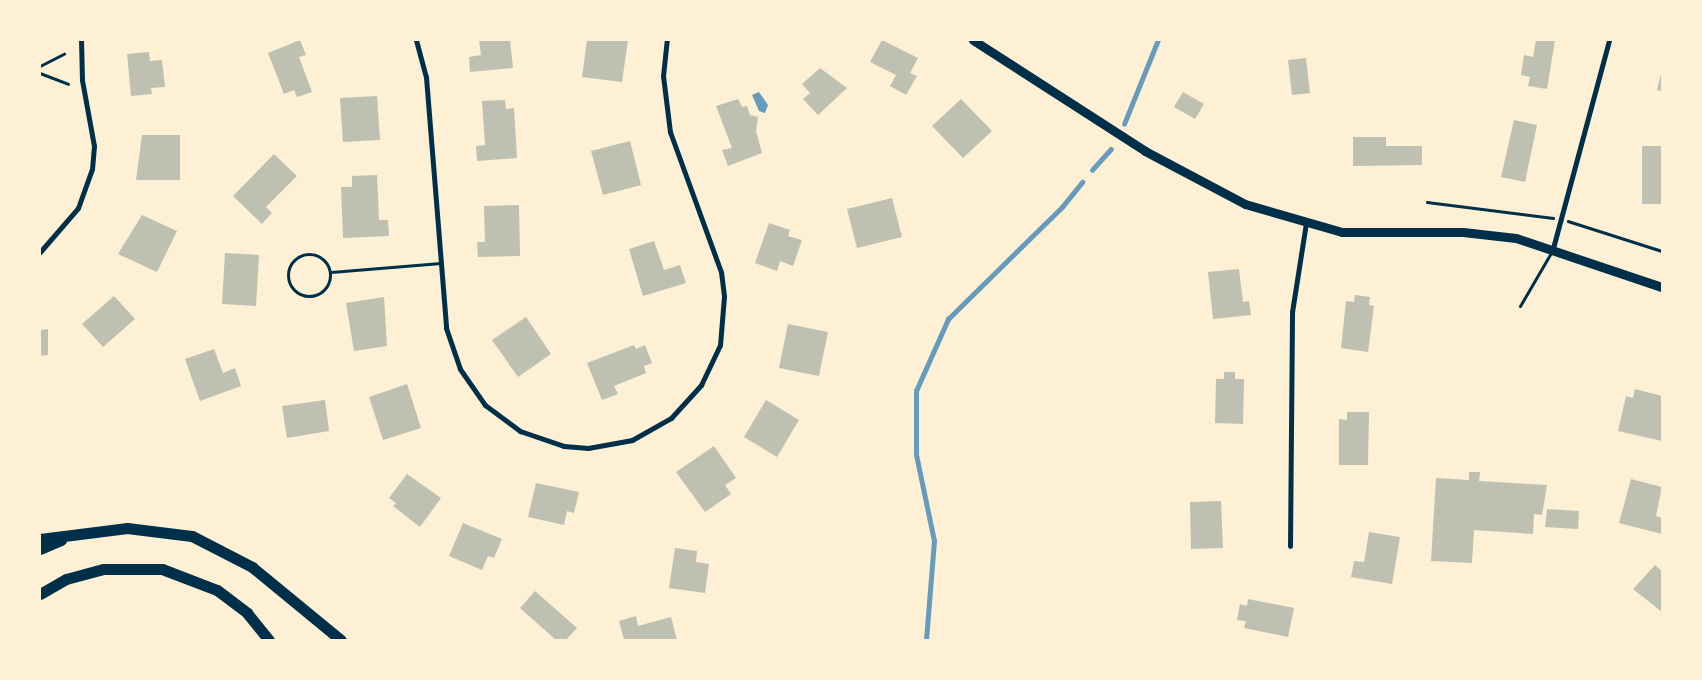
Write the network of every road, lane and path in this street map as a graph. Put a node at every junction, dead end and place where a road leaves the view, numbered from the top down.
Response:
1 (81, 40) edge
2 (416, 40) edge
3 (667, 40) edge
4 (973, 40) edge
5 (1609, 40) edge
6 (64, 54) dead end
7 (40, 66) edge
8 (40, 73) edge
9 (68, 84) dead end
10 (1427, 202) dead end
11 (1561, 220) junction
12 (1306, 223) junction
13 (1553, 248) junction
14 (40, 252) edge
15 (1662, 252) edge
16 (442, 263) junction
17 (330, 272) junction
18 (1662, 287) edge
19 (1520, 306) dead end
20 (82, 533) junction
21 (40, 539) edge
22 (1290, 546) dead end
23 (40, 549) edge
24 (40, 594) edge
25 (269, 640) edge
26 (341, 640) edge

1 - 14 street
2 - 16 street
3 - 16 street
4 - 12 main road
5 - 11 street
6 - 7 path
8 - 9 path
10 - 11 path
11 - 13 street
11 - 15 path
12 - 13 main road
12 - 22 street
13 - 18 main road
13 - 19 lane
16 - 17 lane
17 - 17 lane
20 - 21 highway
20 - 23 highway
20 - 26 highway
24 - 25 highway

